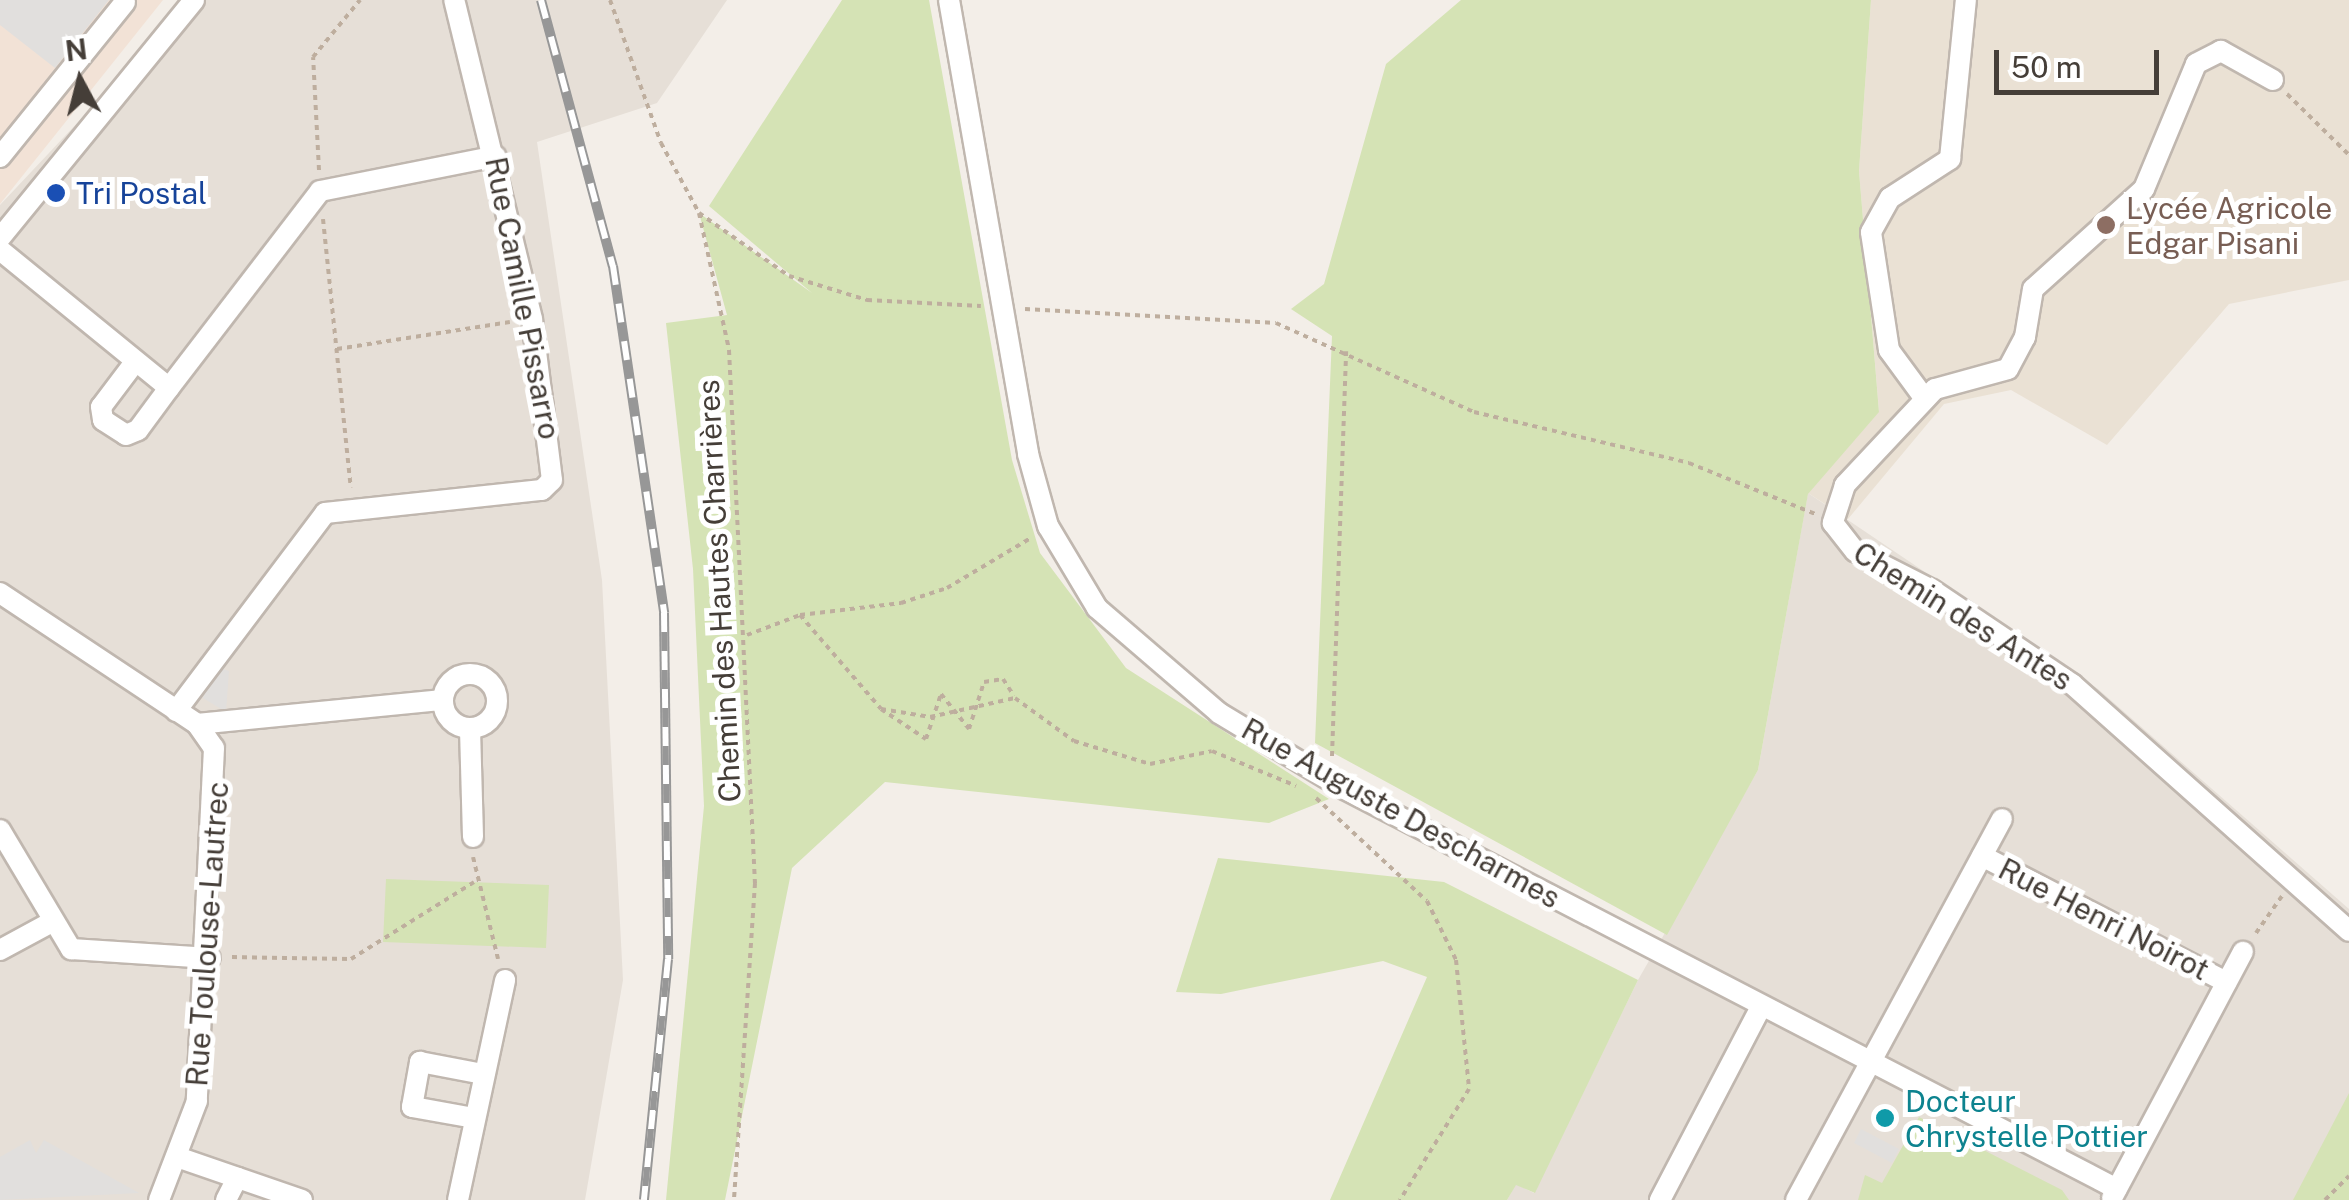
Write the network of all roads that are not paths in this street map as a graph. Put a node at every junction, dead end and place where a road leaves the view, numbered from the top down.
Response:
1 (194, 0) edge
2 (454, 0) edge
3 (949, 0) edge
4 (1966, 0) edge
5 (125, 2) edge
6 (2274, 80) road end
7 (496, 156) junction
8 (0, 157) edge
9 (0, 238) edge
10 (0, 250) edge
11 (135, 362) junction
12 (169, 388) junction
13 (1925, 399) junction
14 (0, 593) edge
15 (443, 700) junction
16 (176, 712) junction
17 (196, 724) junction
18 (470, 729) junction
19 (2002, 819) dead end
20 (0, 830) edge
21 (472, 837) dead end
22 (6, 852) edge
23 (1982, 856) junction
24 (50, 923) junction
25 (2349, 930) edge
26 (0, 950) edge
27 (2243, 952) road end
28 (210, 958) junction
29 (504, 980) road end
30 (2226, 982) junction
31 (1760, 1009) junction
32 (1871, 1065) junction
33 (483, 1074) junction
34 (474, 1118) junction
35 (180, 1158) junction
36 (236, 1178) junction
37 (2114, 1194) edge
38 (160, 1200) edge
39 (226, 1200) edge
40 (302, 1200) edge
41 (458, 1200) edge
42 (1660, 1200) edge
43 (1796, 1200) edge

1 - 9 street
2 - 7 street, Rue Camille Pissarro
3 - 31 street, Rue Auguste Descharmes
4 - 13 street
5 - 8 street
6 - 13 street
7 - 12 street
7 - 16 street, Rue Camille Pissarro
10 - 11 street
11 - 12 street
11 - 12 street
13 - 25 street, Chemin des Antes
14 - 16 street
15 - 17 street
15 - 18 street
15 - 18 street
16 - 17 street
17 - 28 street, Rue Toulouse-Lautrec
18 - 21 street
19 - 23 street, Rue Henri Noirot
20 - 22 street
22 - 24 street
23 - 30 street, Rue Henri Noirot
23 - 32 street, Rue Henri Noirot
24 - 26 street
24 - 28 street
27 - 30 street, Rue Henri Noirot
28 - 35 street, Rue Toulouse-Lautrec
29 - 33 street
30 - 37 street, Rue Henri Noirot
31 - 32 street, Rue Auguste Descharmes
31 - 42 street
32 - 37 street, Rue Auguste Descharmes
32 - 43 street, Rue Henri Noirot
33 - 34 street
33 - 34 street
34 - 41 street
35 - 36 street
35 - 38 street, Rue Toulouse-Lautrec
36 - 39 street
36 - 40 street

